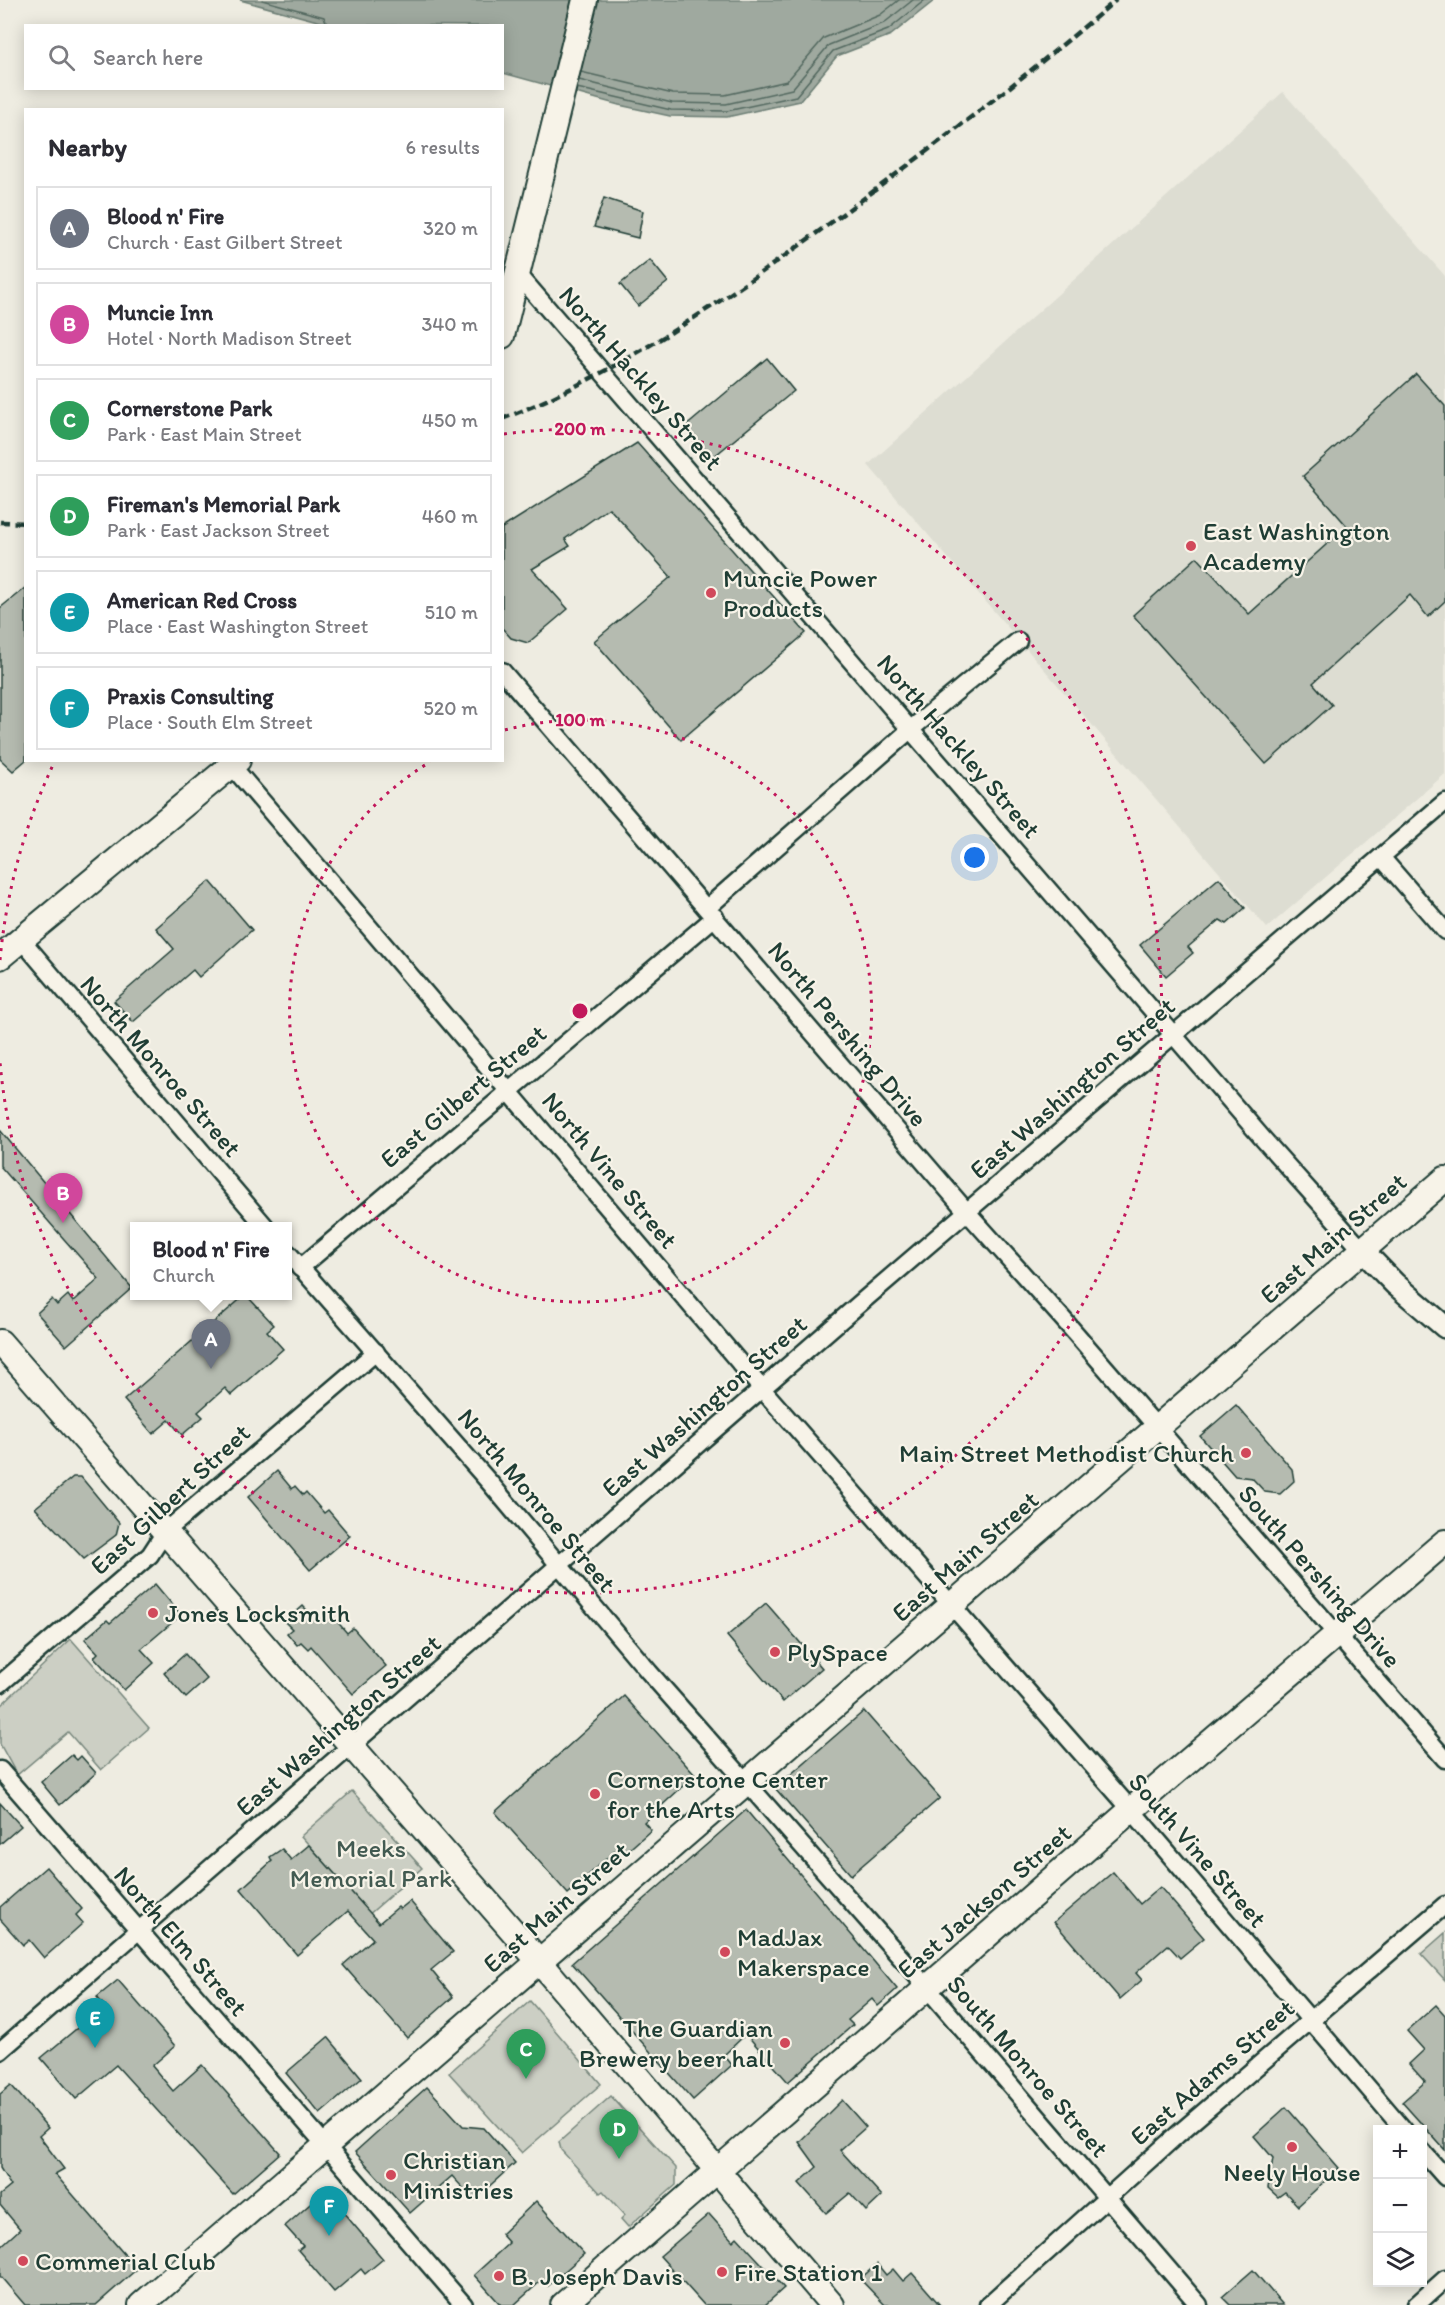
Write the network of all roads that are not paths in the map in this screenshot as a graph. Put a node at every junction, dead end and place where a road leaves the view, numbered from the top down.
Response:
1 (585, 0) edge
2 (517, 273) junction
3 (504, 328) edge
4 (1018, 641) dead end
5 (504, 673) edge
6 (911, 729) junction
7 (235, 763) edge
8 (1445, 802) edge
9 (1381, 857) junction
10 (711, 912) junction
11 (1445, 931) edge
12 (20, 938) junction
13 (0, 957) edge
14 (1173, 1035) junction
15 (508, 1090) junction
16 (1445, 1179) edge
17 (967, 1212) junction
18 (261, 1222) edge
19 (1363, 1251) junction
20 (292, 1259) edge
21 (300, 1268) junction
22 (1445, 1327) edge
23 (0, 1342) edge
24 (376, 1352) junction
25 (762, 1389) junction
26 (1156, 1428) junction
27 (165, 1532) junction
28 (1445, 1542) edge
29 (561, 1565) junction
30 (952, 1605) junction
31 (1337, 1635) junction
32 (0, 1684) edge
33 (352, 1748) junction
34 (1445, 1759) edge
35 (0, 1770) edge
36 (745, 1781) junction
37 (1131, 1810) junction
38 (1445, 1905) edge
39 (140, 1931) junction
40 (538, 1960) junction
41 (928, 1989) junction
42 (1310, 2020) junction
43 (0, 2051) edge
44 (1400, 2125) edge
45 (323, 2146) junction
46 (1427, 2157) edge
47 (719, 2171) junction
48 (1445, 2177) edge
49 (1107, 2198) junction
50 (1445, 2279) edge
51 (141, 2305) edge
52 (464, 2305) edge
53 (563, 2305) edge
54 (832, 2305) edge
55 (988, 2305) edge
56 (1199, 2305) edge
57 (1416, 2305) edge

1 - 2 main road
2 - 3 main road
2 - 6 street, North Hackley Street
4 - 6 street, East Gilbert Street
5 - 10 street, North Pershing Drive
6 - 10 street, East Gilbert Street
6 - 14 street, North Hackley Street
7 - 12 main road
7 - 15 street, North Vine Street
8 - 9 street, East Washington Street
9 - 11 street
9 - 14 street, East Washington Street
10 - 15 street, East Gilbert Street
10 - 17 street, North Pershing Drive
12 - 13 main road
12 - 18 street, North Monroe Street
14 - 17 street, East Washington Street
14 - 19 street, North Hackley Street
15 - 21 street, East Gilbert Street
15 - 25 street, North Vine Street
16 - 19 main road, East Main Street
17 - 25 street, East Washington Street
17 - 26 street, North Pershing Drive
19 - 22 street
19 - 26 main road, East Main Street
20 - 21 street, North Monroe Street
21 - 24 street, North Monroe Street
23 - 27 main road
24 - 27 street, East Gilbert Street
24 - 29 street, North Monroe Street
25 - 29 street, East Washington Street
25 - 30 street, North Vine Street
26 - 30 main road, East Main Street
26 - 31 street, South Pershing Drive
27 - 32 street, East Gilbert Street
27 - 33 main road
28 - 31 main road, East Jackson Street
29 - 33 street, East Washington Street
29 - 36 street, North Monroe Street
30 - 36 main road, East Main Street
30 - 37 street, South Vine Street
31 - 34 street, South Pershing Drive
31 - 37 main road, East Jackson Street
33 - 39 street, East Washington Street
33 - 40 main road
35 - 39 street, North Elm Street
36 - 40 main road, East Main Street
36 - 41 street, South Monroe Street
37 - 41 main road, East Jackson Street
37 - 42 street, South Vine Street
38 - 42 street, East Adams Street
39 - 43 street, East Washington Street
39 - 45 street, North Elm Street
40 - 45 main road, East Main Street
40 - 47 main road
41 - 47 main road, East Jackson Street
41 - 49 street, South Monroe Street
42 - 44 street, South Vine Street
42 - 49 street, East Adams Street
45 - 51 main road, East Main Street
45 - 52 street, North Elm Street
46 - 48 street
47 - 53 main road, East Jackson Street
47 - 54 main road
49 - 55 street, East Adams Street
49 - 56 street, South Monroe Street
50 - 57 street

